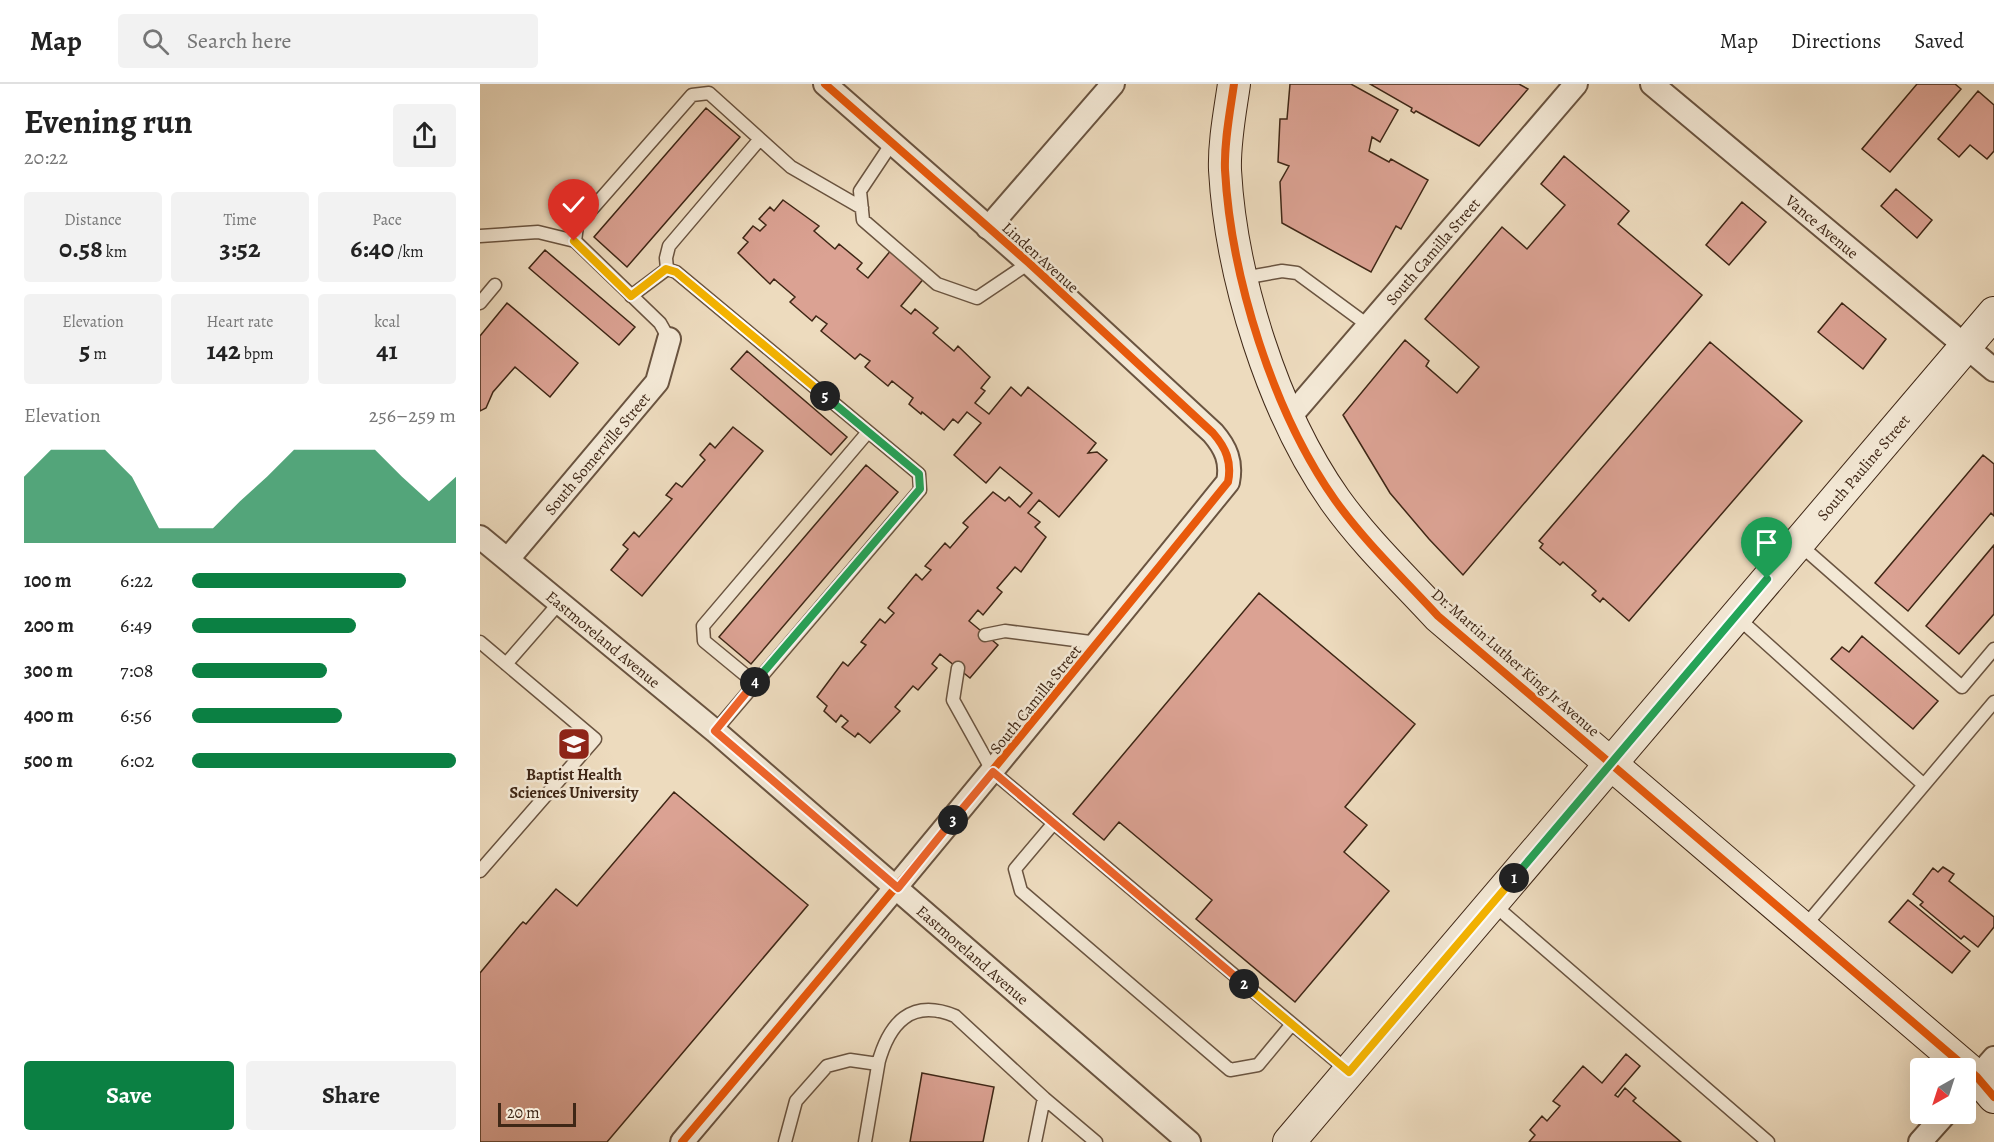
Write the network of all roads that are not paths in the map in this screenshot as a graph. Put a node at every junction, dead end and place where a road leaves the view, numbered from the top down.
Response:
1 (825, 84) edge
2 (1113, 84) edge
3 (1234, 84) edge
4 (1576, 84) edge
5 (1652, 84) edge
6 (760, 140) junction
7 (892, 143) junction
8 (862, 208) junction
9 (988, 228) junction
10 (480, 236) edge
11 (574, 241) junction
12 (1029, 263) junction
13 (666, 269) junction
14 (1243, 278) junction
15 (495, 285) dead end
16 (631, 296) junction
17 (480, 303) edge
18 (1994, 313) edge
19 (1369, 326) junction
20 (669, 339) joint
21 (1966, 346) junction
22 (1994, 370) edge
23 (1289, 418) junction
24 (868, 432) junction
25 (1229, 458) joint
26 (480, 537) edge
27 (1798, 543) junction
28 (508, 559) junction
29 (560, 602) junction
30 (1736, 616) junction
31 (986, 635) dead end
32 (480, 642) edge
33 (1098, 643) junction
34 (1994, 650) edge
35 (506, 664) junction
36 (958, 668) dead end
37 (755, 683) junction
38 (1994, 702) edge
39 (715, 731) junction
40 (1611, 762) junction
41 (993, 772) junction
42 (1924, 785) junction
43 (1053, 824) junction
44 (480, 871) edge
45 (898, 888) junction
46 (1492, 903) junction
47 (1803, 928) junction
48 (1292, 1024) junction
49 (879, 1060) junction
50 (1349, 1072) junction
51 (1982, 1081) edge
52 (1044, 1098) junction
53 (1936, 1124) edge
54 (682, 1142) edge
55 (785, 1142) edge
56 (865, 1142) edge
57 (1035, 1142) edge
58 (1096, 1142) edge
59 (1189, 1142) edge
60 (1289, 1142) edge
61 (1768, 1142) edge
62 (1920, 1142) edge

1 - 7 street, Linden Avenue
2 - 9 street
3 - 14 main road, Dr. Martin Luther King Jr Avenue
4 - 19 street, South Camilla Street
5 - 21 street, Vance Avenue
6 - 8 lane
6 - 11 lane
6 - 13 lane
7 - 8 lane
7 - 9 street, Linden Avenue
8 - 12 lane
9 - 12 street, Linden Avenue
10 - 11 lane
11 - 16 lane
12 - 25 street, Linden Avenue
13 - 16 lane
13 - 24 lane
14 - 19 lane
14 - 23 main road, Dr. Martin Luther King Jr Avenue
15 - 17 lane
16 - 20 lane
18 - 21 main road, South Pauline Street
19 - 23 street, South Camilla Street
20 - 28 street, South Somerville Street
21 - 22 street, Vance Avenue
21 - 27 main road, South Pauline Street
23 - 40 main road, Dr. Martin Luther King Jr Avenue
24 - 37 lane
24 - 37 lane
25 - 33 street, South Camilla Street
26 - 28 street, Eastmoreland Avenue
27 - 30 main road, South Pauline Street
27 - 34 lane
28 - 29 street, Eastmoreland Avenue
29 - 35 lane
29 - 39 street, Eastmoreland Avenue
30 - 40 main road, South Pauline Street
30 - 42 lane
31 - 33 lane
32 - 35 lane
33 - 41 street, South Camilla Street
35 - 44 lane
36 - 41 lane
37 - 39 lane
38 - 42 lane
39 - 45 street, Eastmoreland Avenue
40 - 46 main road, South Pauline Street
40 - 47 main road, Dr. Martin Luther King Jr Avenue
41 - 43 lane
41 - 45 street, South Camilla Street
42 - 47 lane
43 - 48 lane
43 - 48 lane
45 - 54 street, South Camilla Street
45 - 59 street, Eastmoreland Avenue
46 - 50 main road, South Pauline Street
46 - 61 lane
47 - 51 main road, Dr. Martin Luther King Jr Avenue
48 - 50 lane
49 - 52 lane
49 - 55 lane
49 - 56 lane
50 - 60 main road, South Pauline Street
52 - 57 lane
52 - 58 lane
53 - 62 street

